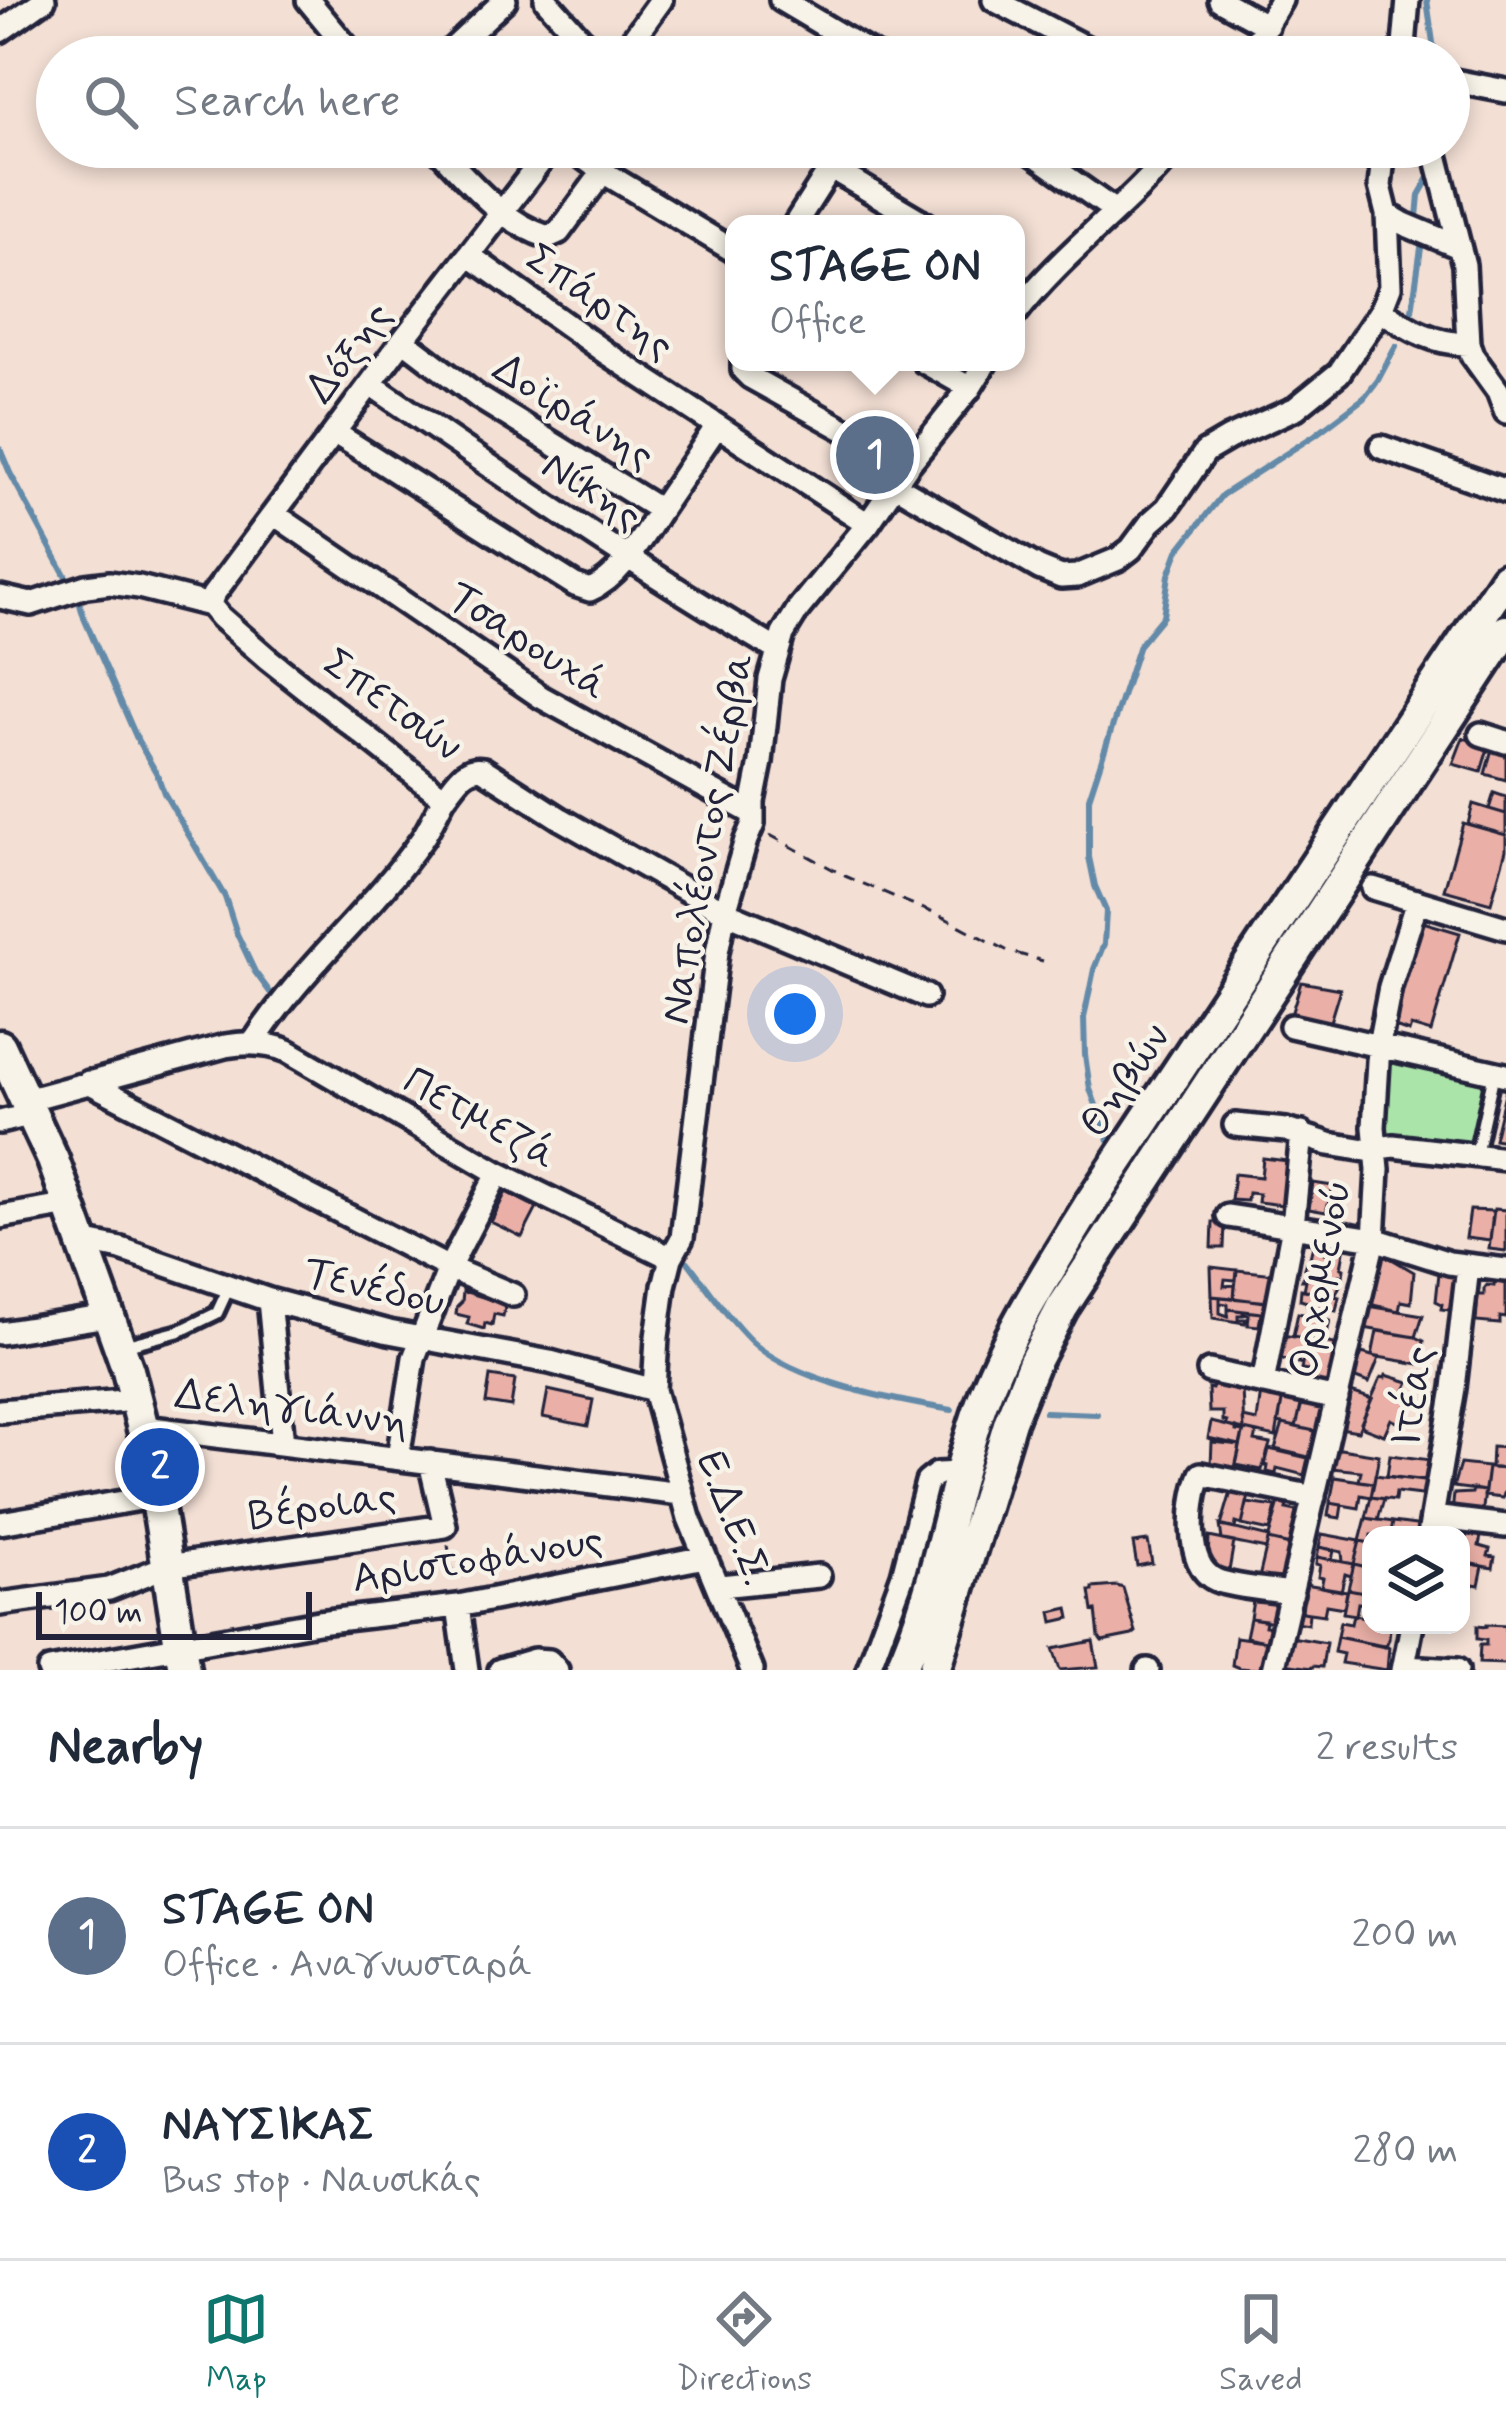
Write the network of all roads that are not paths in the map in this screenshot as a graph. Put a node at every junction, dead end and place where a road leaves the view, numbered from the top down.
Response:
1 (44, 0) edge
2 (308, 0) edge
3 (505, 0) edge
4 (546, 0) edge
5 (662, 0) edge
6 (781, 0) edge
7 (994, 0) edge
8 (1220, 0) edge
9 (1281, 0) edge
10 (1267, 26) junction
11 (0, 32) edge
12 (338, 36) edge
13 (466, 36) edge
14 (578, 36) edge
15 (641, 36) edge
16 (842, 36) edge
17 (1063, 36) edge
18 (1260, 36) edge
19 (1470, 84) edge
20 (1506, 91) edge
21 (457, 168) edge
22 (535, 168) edge
23 (598, 168) edge
24 (831, 168) joint
25 (1054, 168) edge
26 (1160, 168) edge
27 (1382, 168) edge
28 (1439, 168) edge
29 (603, 172) junction
30 (1115, 211) junction
31 (501, 212) junction
32 (1387, 214) junction
33 (801, 215) edge
34 (911, 215) edge
35 (725, 246) edge
36 (1459, 247) junction
37 (470, 256) junction
38 (1026, 283) edge
39 (1382, 310) junction
40 (403, 340) junction
41 (1468, 344) junction
42 (744, 371) edge
43 (940, 371) edge
44 (980, 371) edge
45 (372, 385) junction
46 (970, 388) junction
47 (1506, 412) edge
48 (717, 426) junction
49 (335, 433) junction
50 (1381, 446) dead end
51 (908, 465) junction
52 (895, 485) junction
53 (1506, 491) edge
54 (660, 510) junction
55 (274, 514) junction
56 (868, 524) junction
57 (627, 557) junction
58 (1506, 578) edge
59 (0, 597) edge
60 (210, 605) junction
61 (1506, 631) edge
62 (777, 650) junction
63 (1481, 734) dead end
64 (1506, 742) edge
65 (444, 798) junction
66 (753, 819) junction
67 (1373, 888) dead end
68 (1417, 901) junction
69 (725, 912) junction
70 (1506, 928) edge
71 (926, 996) dead end
72 (1291, 1026) dead end
73 (253, 1043) junction
74 (1378, 1046) junction
75 (1, 1051) edge
76 (1500, 1074) edge
77 (88, 1082) junction
78 (29, 1107) junction
79 (0, 1122) edge
80 (1235, 1125) dead end
81 (1302, 1133) junction
82 (1377, 1148) junction
83 (1476, 1154) junction
84 (1506, 1159) edge
85 (498, 1173) junction
86 (70, 1205) junction
87 (1228, 1216) dead end
88 (0, 1217) edge
89 (1293, 1226) junction
90 (1374, 1239) junction
91 (82, 1241) junction
92 (671, 1258) junction
93 (1468, 1267) junction
94 (449, 1268) junction
95 (1506, 1270) edge
96 (229, 1287) junction
97 (513, 1295) dead end
98 (269, 1300) junction
99 (108, 1316) junction
100 (0, 1333) edge
101 (422, 1338) junction
102 (120, 1346) junction
103 (1209, 1371) dead end
104 (1263, 1383) junction
105 (654, 1390) junction
106 (1337, 1399) junction
107 (0, 1412) edge
108 (140, 1413) junction
109 (283, 1444) junction
110 (398, 1458) junction
111 (430, 1462) junction
112 (961, 1473) junction
113 (682, 1494) junction
114 (158, 1496) junction
115 (1314, 1497) junction
116 (0, 1523) edge
117 (1430, 1526) edge
118 (1470, 1526) edge
119 (1506, 1526) edge
120 (705, 1557) junction
121 (167, 1566) junction
122 (819, 1576) dead end
123 (719, 1586) junction
124 (1292, 1593) junction
125 (0, 1604) edge
126 (458, 1606) junction
127 (1410, 1634) edge
128 (182, 1658) edge
129 (1404, 1668) edge
130 (49, 1670) edge
131 (466, 1670) edge
132 (500, 1670) edge
133 (557, 1670) edge
134 (752, 1670) edge
135 (868, 1670) edge
136 (900, 1670) edge
137 (934, 1670) edge
138 (1273, 1670) edge
139 (1457, 1670) edge

1 - 11 street
2 - 12 street
3 - 13 street
4 - 14 street
5 - 15 street
6 - 16 street
7 - 17 street
8 - 10 street
9 - 10 street
10 - 18 street
19 - 20 street
21 - 31 street
22 - 31 street, Δόξης
23 - 29 street
24 - 33 street
24 - 34 street
25 - 30 street
26 - 30 street
27 - 32 street
28 - 36 street
29 - 31 street
29 - 35 street
30 - 38 street
31 - 37 street, Δόξης
32 - 36 street
32 - 39 street
36 - 41 street
37 - 40 street, Δόξης
37 - 48 street, Σπάρτης
39 - 41 street
39 - 52 street
40 - 45 street, Δόξης
40 - 54 street, Δοϊράνης
41 - 47 street
42 - 51 street
43 - 46 street
44 - 46 street, Ναπολέοντος Ζέρβα
45 - 49 street, Δόξης
45 - 57 street, Νίκης
46 - 51 street, Ναπολέοντος Ζέρβα
48 - 54 street
48 - 56 street, Σπάρτης
49 - 55 street, Δόξης
49 - 57 street
50 - 53 street
51 - 52 street, Ναπολέοντος Ζέρβα
52 - 56 street, Ναπολέοντος Ζέρβα
54 - 57 street, Δοϊράνης
55 - 60 street, Δόξης
55 - 66 street, Τσαρουχά
56 - 62 street, Ναπολέοντος Ζέρβα
57 - 62 street, Νίκης
58 - 112 main road, Θηβών
59 - 60 street
60 - 65 street, Σπετσών
61 - 137 main road, Θηβών
62 - 66 street, Ναπολέοντος Ζέρβα
63 - 64 street
65 - 69 street, Σπετσών
65 - 73 street
66 - 69 street, Ναπολέοντος Ζέρβα
67 - 68 street
68 - 70 street
68 - 74 street, Ορχομενού
69 - 71 street, Σπετσών
69 - 92 street, Ναπολέοντος Ζέρβα
72 - 74 street
73 - 77 street
73 - 85 street, Πετμεζά
74 - 76 street
74 - 82 street, Ορχομενού
75 - 78 main road
76 - 83 lane
77 - 78 street
77 - 94 street
78 - 79 street
78 - 86 main road
80 - 81 street
81 - 82 street
81 - 89 street
82 - 83 street
82 - 90 street, Ορχομενού
83 - 84 street
85 - 92 street, Πετμεζά
85 - 94 street
86 - 88 street
86 - 91 main road
87 - 89 street
89 - 90 street
89 - 104 street
90 - 93 street
90 - 106 street, Ορχομενού
91 - 96 street, Τενέδου
91 - 99 main road
92 - 105 street, Ναπολέοντος Ζέρβα
93 - 95 street
93 - 117 street, Ιτέας
94 - 97 street
94 - 101 street
96 - 98 street, Τενέδου
96 - 102 lane
98 - 101 street, Τενέδου
98 - 109 street
99 - 100 street
99 - 102 main road
101 - 105 street, Τενέδου
101 - 110 street
102 - 108 main road
103 - 104 street
104 - 106 street
105 - 113 street, Ε.Δ.Ε.Σ.
106 - 115 street, Ορχομενού
107 - 108 street, Δεληγιάννη
108 - 109 street, Δεληγιάννη
108 - 114 main road
109 - 110 street, Δεληγιάννη
110 - 111 street, Δεληγιάννη
111 - 113 street, Δεληγιάννη
111 - 121 street, Βέροιας
112 - 135 street
112 - 136 main road, Θηβών
113 - 120 street, Ε.Δ.Ε.Σ.
114 - 116 street
114 - 121 main road
115 - 124 street, Ορχομενού
115 - 124 street
118 - 119 street
120 - 123 street, Ε.Δ.Ε.Σ.
120 - 126 street, Αριστοφάνους
121 - 125 street, Βέροιας
121 - 128 main road
122 - 123 street
123 - 134 street, Ε.Δ.Ε.Σ.
124 - 138 street, Ορχομενού
126 - 128 street, Αριστοφάνους
126 - 131 street
127 - 129 street
128 - 130 street, Αριστοφάνους
129 - 139 street
132 - 133 street

